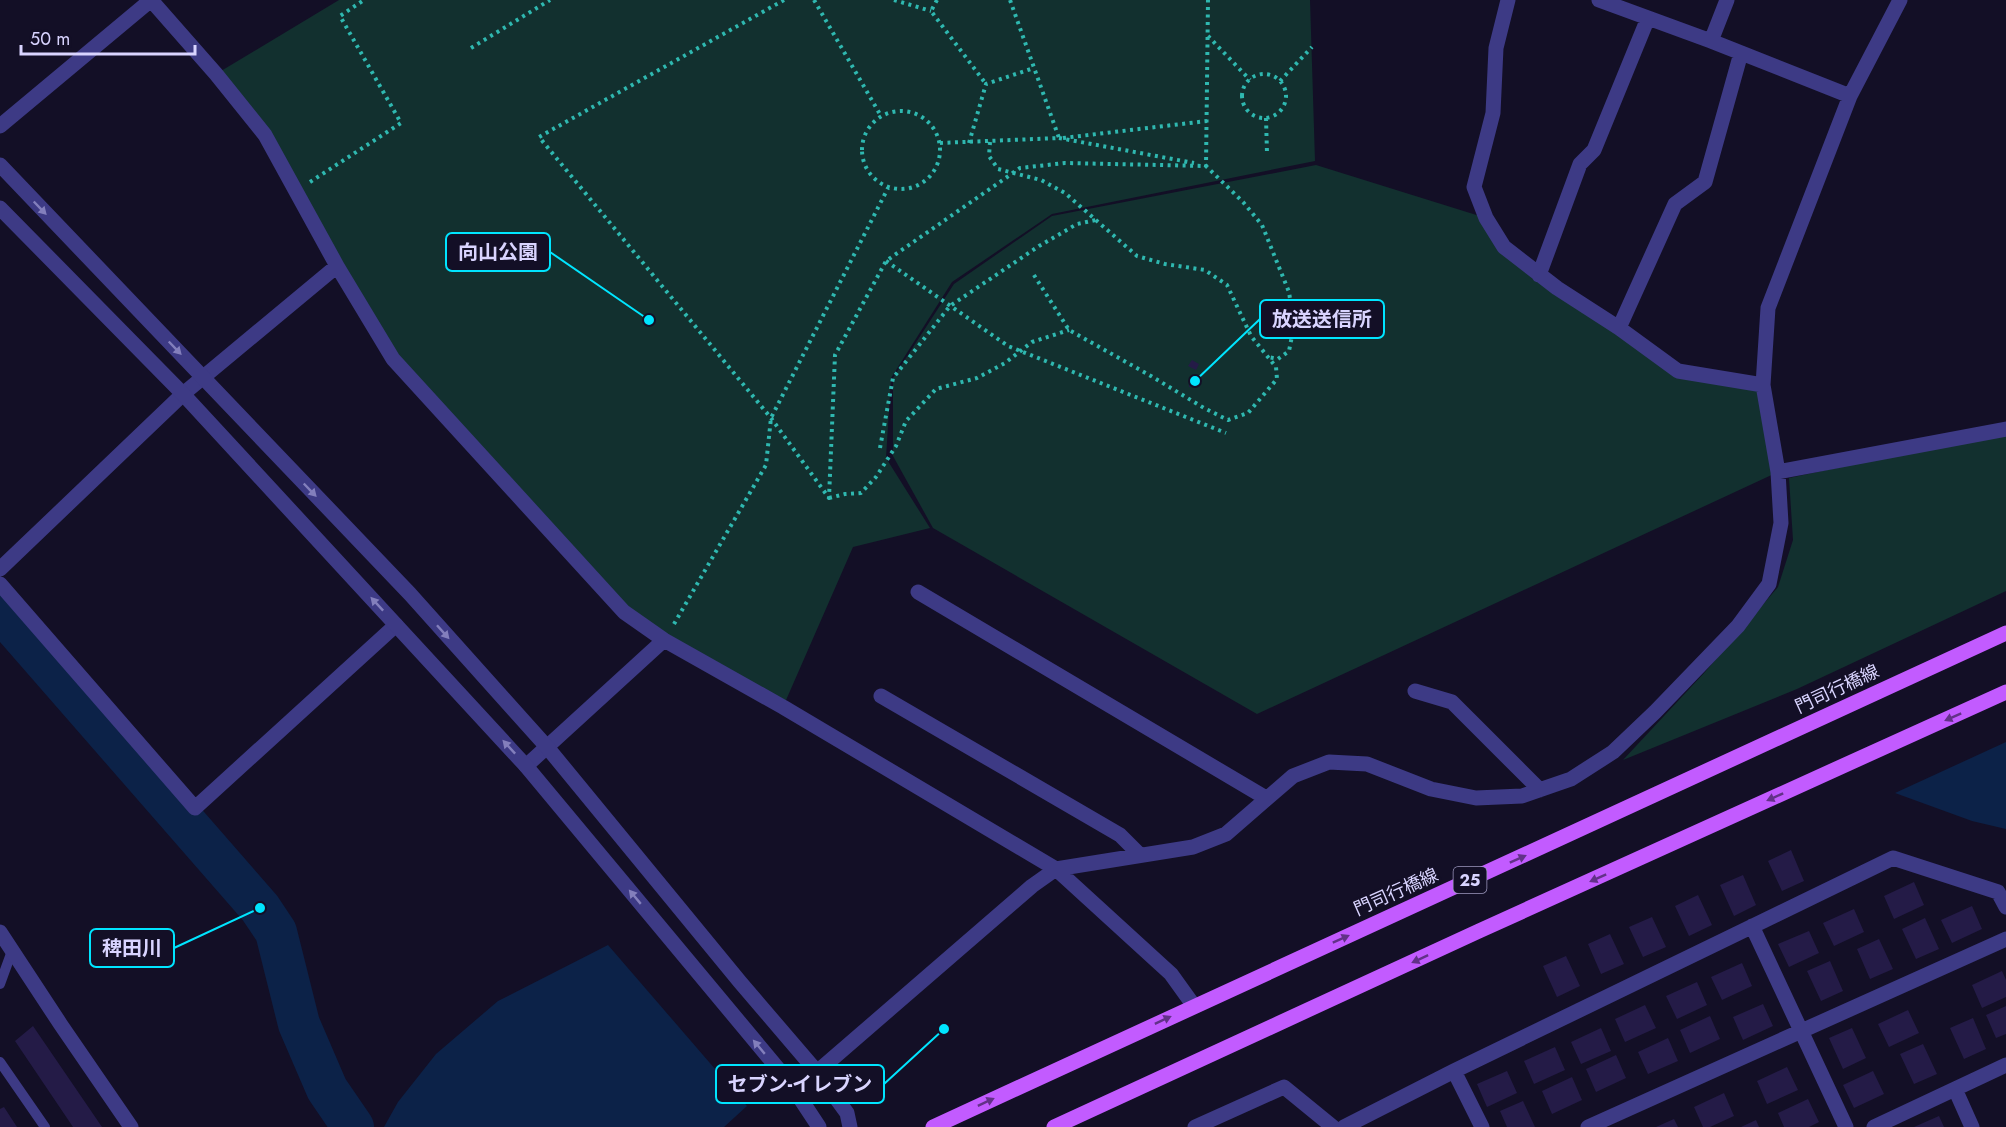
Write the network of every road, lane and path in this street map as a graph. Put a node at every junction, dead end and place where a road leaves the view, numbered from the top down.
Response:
1 (151, 0) edge
2 (364, 0) edge
3 (784, 0) edge
4 (814, 0) edge
5 (894, 0) edge
6 (937, 0) edge
7 (1010, 0) edge
8 (1208, 0) edge
9 (1508, 0) edge
10 (1599, 0) edge
11 (1727, 0) edge
12 (1900, 0) edge
13 (548, 1) edge
14 (931, 11) junction
15 (1648, 18) junction
16 (1208, 36) junction
17 (1711, 41) junction
18 (1312, 47) dead end
19 (471, 48) dead end
20 (1742, 53) junction
21 (1034, 68) junction
22 (1250, 80) junction
23 (1280, 81) junction
24 (986, 84) junction
25 (1850, 96) junction
26 (881, 116) junction
27 (1266, 118) junction
28 (1207, 121) junction
29 (0, 126) edge
30 (1059, 138) junction
31 (990, 142) junction
32 (940, 143) junction
33 (969, 143) junction
34 (1267, 153) dead end
35 (0, 165) edge
36 (1206, 166) junction
37 (888, 188) junction
38 (297, 190) junction
39 (0, 208) edge
40 (1096, 220) junction
41 (886, 261) junction
42 (337, 266) junction
43 (1032, 272) dead end
44 (1539, 275) junction
45 (950, 306) junction
46 (1619, 328) junction
47 (1069, 330) junction
48 (1268, 357) junction
49 (203, 377) junction
50 (1763, 385) junction
51 (183, 394) junction
52 (771, 418) junction
53 (2006, 429) edge
54 (1226, 433) dead end
55 (880, 448) dead end
56 (1778, 472) junction
57 (829, 498) junction
58 (0, 569) edge
59 (0, 584) edge
60 (918, 592) dead end
61 (396, 625) junction
62 (2006, 633) edge
63 (664, 640) junction
64 (1415, 691) dead end
65 (2006, 692) edge
66 (881, 696) dead end
67 (547, 747) junction
68 (526, 766) junction
69 (1540, 790) junction
70 (1266, 798) junction
71 (1140, 855) junction
72 (1056, 869) junction
73 (2006, 907) edge
74 (1752, 926) junction
75 (0, 932) edge
76 (2006, 939) edge
77 (12, 951) junction
78 (0, 984) edge
79 (1194, 1006) junction
80 (1800, 1032) junction
81 (0, 1062) edge
82 (2006, 1065) edge
83 (1454, 1071) junction
84 (817, 1072) junction
85 (790, 1083) junction
86 (1955, 1089) junction
87 (45, 1127) edge
88 (131, 1127) edge
89 (819, 1127) edge
90 (850, 1127) edge
91 (933, 1127) edge
92 (1054, 1127) edge
93 (1195, 1127) edge
94 (1333, 1127) edge
95 (1344, 1127) edge
96 (1482, 1127) edge
97 (1588, 1127) edge
98 (1846, 1127) edge
99 (1874, 1127) edge
100 (1972, 1127) edge

1 - 29 street
1 - 38 street
2 - 38 path
3 - 52 path
4 - 26 path
5 - 14 path
6 - 14 path
7 - 21 path
8 - 16 path
9 - 44 street
10 - 15 street
11 - 17 street
12 - 25 street
13 - 19 path
14 - 24 path
15 - 17 street
15 - 44 street
16 - 22 path
16 - 28 path
17 - 20 street
18 - 23 path
20 - 25 street
20 - 46 street
21 - 24 path
21 - 30 path
22 - 23 path
22 - 27 path
23 - 27 path
24 - 33 path
25 - 50 street
26 - 32 path
26 - 37 path
27 - 34 path
28 - 30 path
28 - 36 path
30 - 31 path
30 - 36 path
31 - 33 path
31 - 40 path
32 - 33 path
32 - 37 path
35 -> 49 street
36 - 41 path
36 - 48 path
37 - 52 path
38 - 42 street
39 - 51 street
40 - 45 path
40 - 48 path
41 - 45 path
41 - 57 path
42 - 49 street
42 - 63 street
43 - 47 path
44 - 46 street
45 - 54 path
45 - 55 path
46 - 50 street
47 - 48 path
47 - 57 path
49 - 51 street
49 -> 67 street
50 - 56 street
51 - 58 street
61 -> 51 street
52 - 57 path
52 - 63 path
53 - 56 street
56 - 69 street
59 - 61 street
60 - 70 street
68 -> 61 street
79 -> 62 main road, 門司行橋線 / 25
63 - 67 street
63 - 72 street
64 - 69 street
65 -> 92 main road
66 - 71 street
67 - 68 street
67 - 84 street
85 -> 68 street
69 - 70 street
70 - 71 street
71 - 72 street
72 - 79 street
72 - 84 street
73 - 74 street
74 - 80 street
74 - 83 street
75 - 77 street
76 - 80 street
77 - 78 lane
77 - 88 street
91 -> 79 main road, 門司行橋線 / 25
80 - 97 street
80 - 98 street
81 - 87 lane
82 - 86 street
83 - 95 street
83 - 96 street
84 - 85 street
84 - 90 street
85 - 89 street
86 - 99 street
86 - 100 street
93 - 94 street

